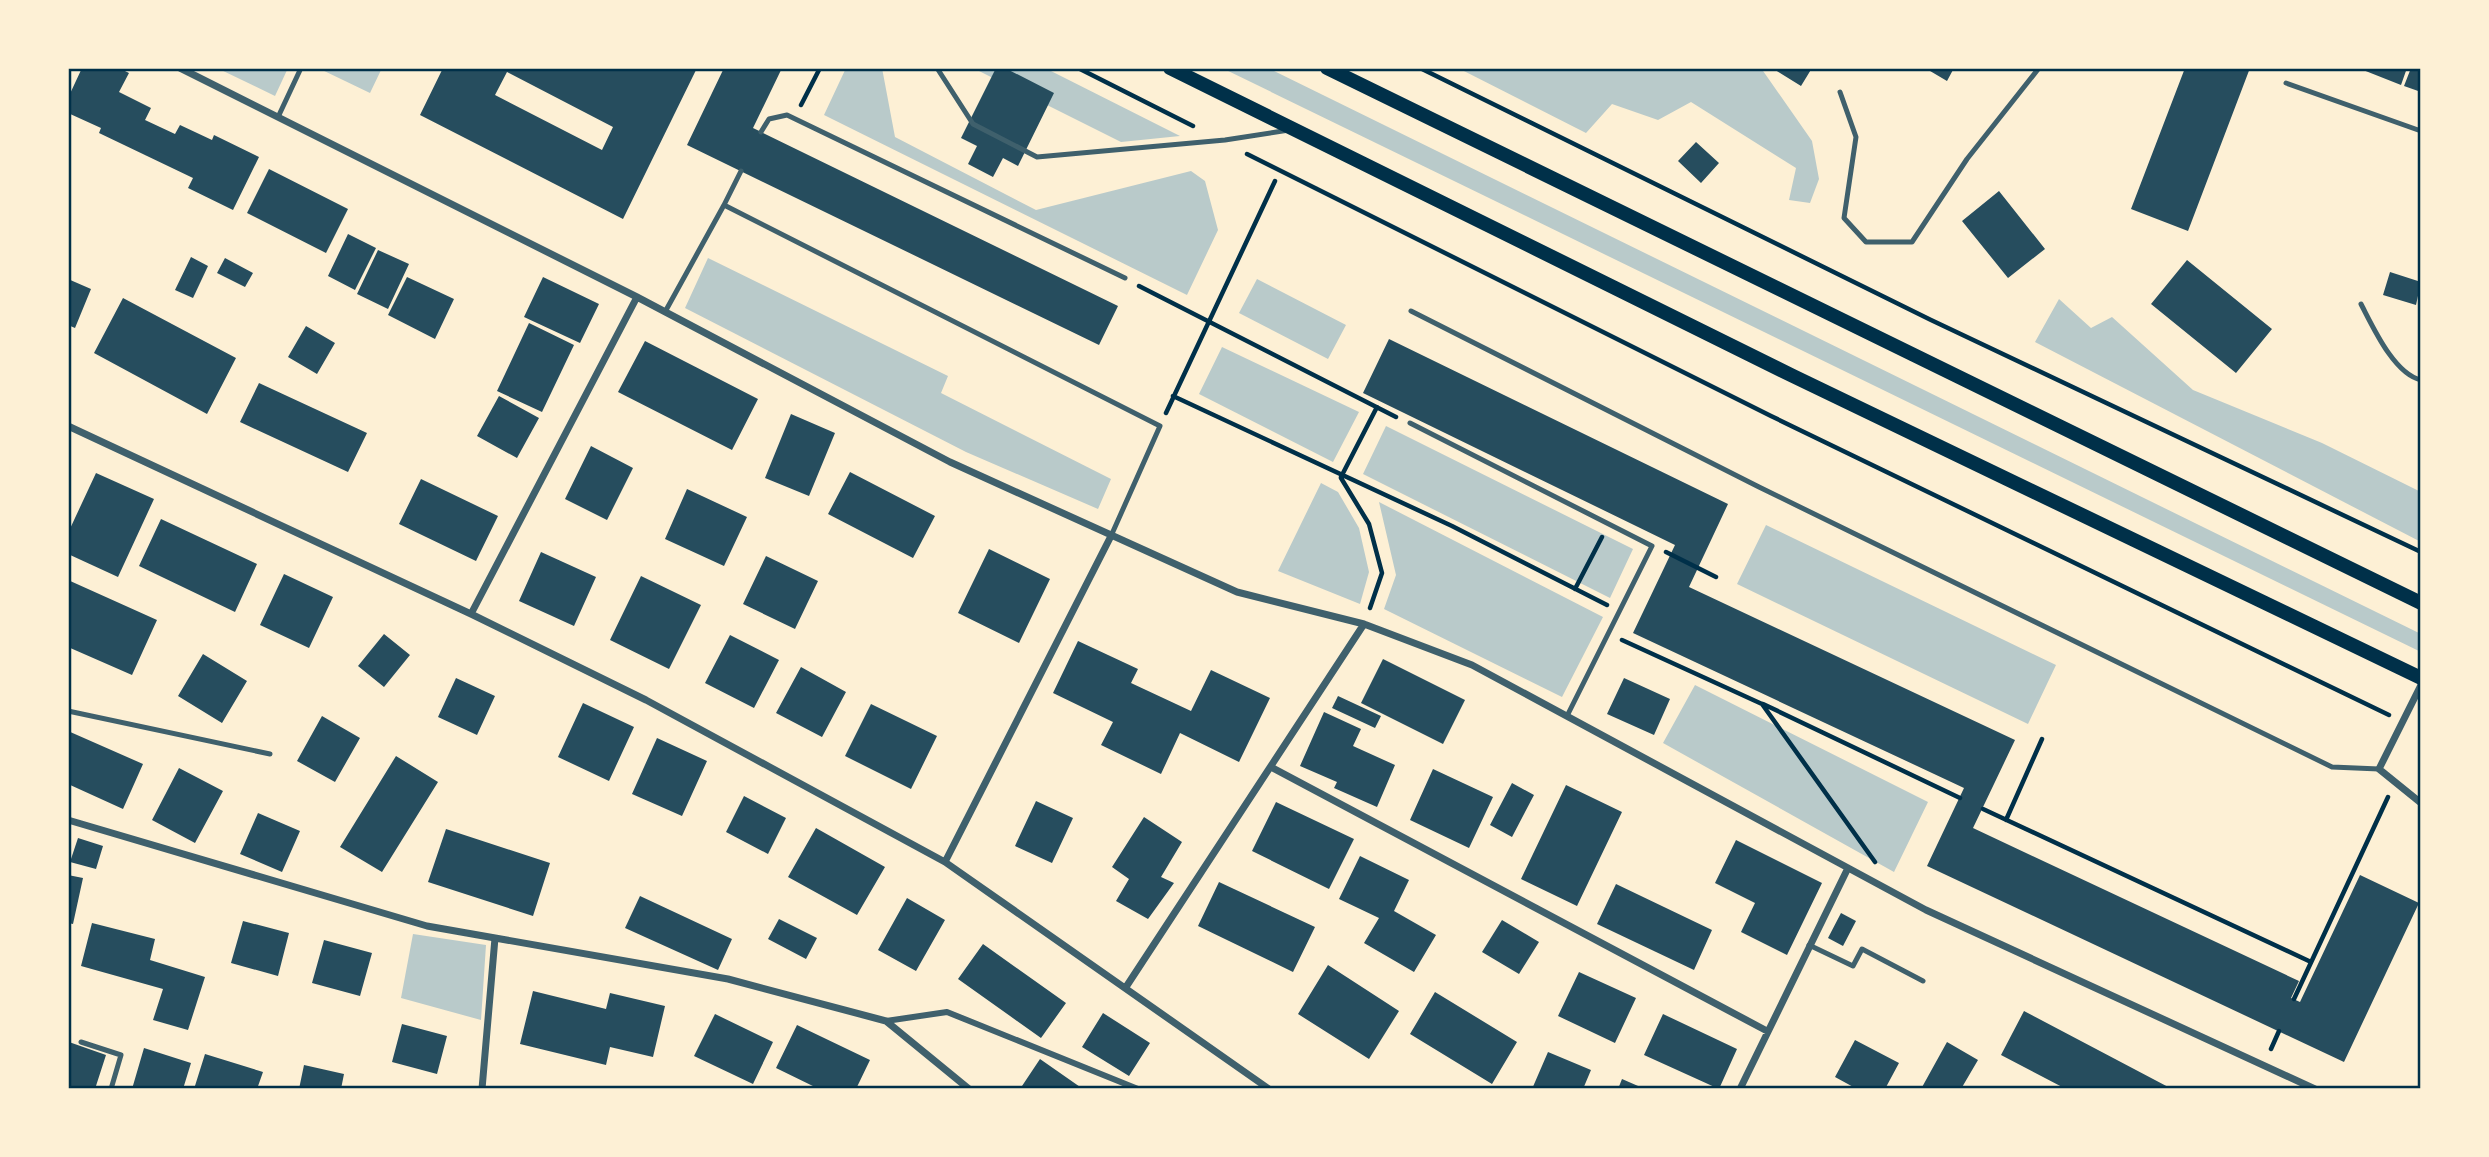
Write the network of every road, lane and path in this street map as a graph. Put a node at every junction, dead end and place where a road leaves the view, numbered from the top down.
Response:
1 (180, 68) edge
2 (301, 68) edge
3 (820, 68) edge
4 (937, 68) edge
5 (1078, 68) edge
6 (1170, 68) edge
7 (1327, 68) edge
8 (1420, 68) edge
9 (2039, 68) edge
10 (2286, 83) dead end
11 (1840, 92) dead end
12 (279, 115) junction
13 (795, 118) junction
14 (1294, 130) junction
15 (2421, 131) edge
16 (761, 132) dead end
17 (1225, 140) junction
18 (741, 171) dead end
19 (1275, 181) dead end
20 (724, 205) junction
21 (1125, 278) joint
22 (637, 297) junction
23 (2361, 304) dead end
24 (1411, 311) dead end
25 (665, 313) junction
26 (1207, 320) junction
27 (2421, 380) edge
28 (1173, 396) junction
29 (1377, 407) junction
30 (1410, 423) joint
31 (68, 426) edge
32 (1160, 426) junction
33 (1341, 477) junction
34 (1608, 524) junction
35 (1111, 536) junction
36 (1652, 546) junction
37 (2421, 552) edge
38 (1716, 577) dead end
39 (1575, 589) junction
40 (2421, 603) edge
41 (1620, 611) junction
42 (471, 614) junction
43 (1364, 624) junction
44 (1609, 634) junction
45 (2421, 678) edge
46 (2421, 685) edge
47 (1762, 704) junction
48 (68, 711) edge
49 (1567, 716) junction
50 (2401, 722) junction
51 (2042, 739) dead end
52 (270, 754) dead end
53 (1271, 767) junction
54 (2379, 769) junction
55 (2395, 782) junction
56 (1960, 798) dead end
57 (2421, 803) edge
58 (1983, 809) dead end
59 (68, 820) edge
60 (2006, 820) junction
61 (945, 862) junction
62 (1848, 867) junction
63 (1899, 895) junction
64 (495, 938) junction
65 (1809, 945) junction
66 (2311, 962) junction
67 (1923, 981) dead end
68 (1126, 987) junction
69 (2294, 999) dead end
70 (886, 1021) junction
71 (1767, 1031) junction
72 (81, 1042) dead end
73 (1262, 1088) edge
74 (111, 1089) edge
75 (482, 1089) edge
76 (969, 1089) edge
77 (1138, 1089) edge
78 (1740, 1089) edge
79 (2315, 1089) edge

1 - 12 street
2 - 12 lane
3 - 13 path
4 - 17 lane
5 - 17 path
6 - 14 main road
7 - 40 main road
8 - 37 path
9 - 11 lane
10 - 15 lane
12 - 22 street
13 - 16 lane
13 - 21 lane
14 - 17 lane
14 - 45 main road
17 - 50 path
18 - 20 lane
19 - 26 path
20 - 25 lane
20 - 32 lane
21 - 26 path
22 - 25 street
22 - 42 street
23 - 27 lane
24 - 54 lane
25 - 35 street
26 - 28 path
26 - 29 path
28 - 32 path
28 - 33 path
29 - 30 path
29 - 33 path
30 - 34 lane
31 - 42 street
32 - 35 lane
33 - 39 path
33 - 43 path
34 - 36 lane
34 - 39 path
35 - 43 street
35 - 61 street
36 - 38 path
36 - 41 lane
39 - 41 path
41 - 44 lane
42 - 61 street
43 - 49 street
43 - 53 street
44 - 47 path
44 - 49 lane
46 - 50 street
47 - 56 path
47 - 63 path
48 - 52 lane
49 - 62 street
50 - 54 street
51 - 60 path
53 - 68 street
53 - 71 street
54 - 55 street
55 - 57 street
55 - 66 path
58 - 60 path
59 - 64 street
60 - 66 path
61 - 68 street
62 - 63 street
62 - 65 street
63 - 79 street
64 - 70 street
64 - 75 street
65 - 67 lane
65 - 71 street
66 - 69 path
68 - 73 street
70 - 76 street
70 - 77 street
71 - 78 street
72 - 74 lane

